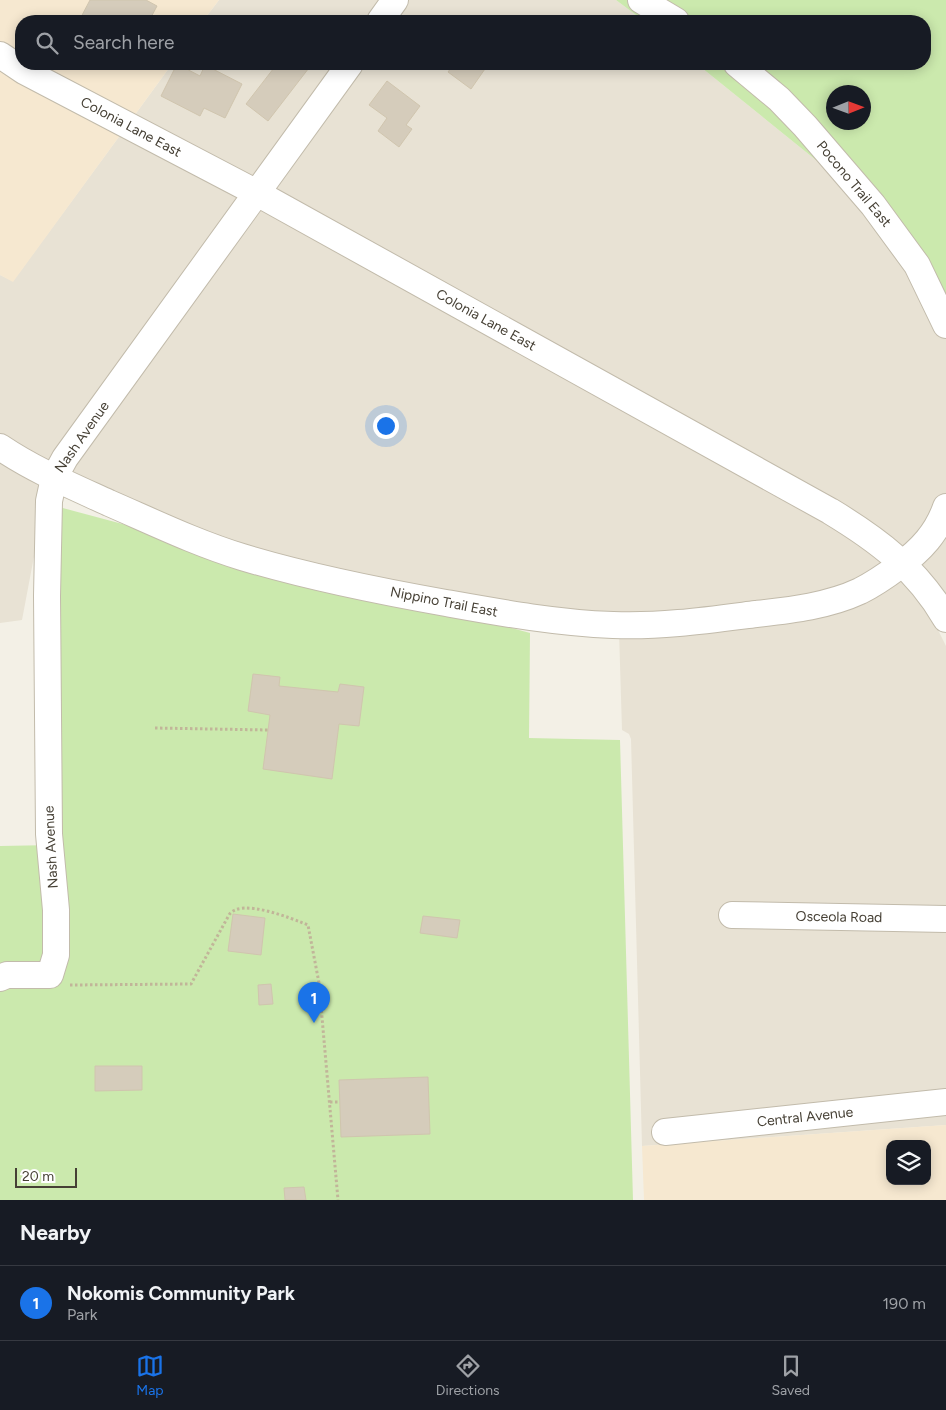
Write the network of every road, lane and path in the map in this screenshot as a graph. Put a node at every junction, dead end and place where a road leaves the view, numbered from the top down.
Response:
1 (396, 0) edge
2 (641, 0) edge
3 (385, 15) edge
4 (666, 15) edge
5 (0, 55) edge
6 (15, 65) edge
7 (22, 70) edge
8 (346, 70) edge
9 (744, 70) edge
10 (257, 193) junction
11 (944, 313) edge
12 (0, 447) edge
13 (54, 478) junction
14 (946, 507) edge
15 (903, 563) junction
16 (946, 619) edge
17 (155, 728) dead end
18 (268, 730) dead end
19 (732, 915) dead end
20 (946, 919) edge
21 (50, 975) junction
22 (0, 978) edge
23 (330, 1102) junction
24 (340, 1102) dead end
25 (946, 1102) edge
26 (665, 1132) dead end
27 (338, 1200) edge

1 - 3 street
2 - 4 street
5 - 6 street, Colonia Lane East
7 - 10 street, Colonia Lane East
8 - 10 street, Nash Avenue
9 - 11 street, Pocono Trail East
10 - 13 street, Nash Avenue
10 - 15 street, Colonia Lane East
12 - 13 street, Nippino Trail East
13 - 15 street, Nippino Trail East
13 - 21 street, Nash Avenue
14 - 15 street
15 - 16 street, Colonia Lane East
17 - 18 path
19 - 20 street, Osceola Road
21 - 22 street
21 - 23 path
23 - 24 path
23 - 27 path
25 - 26 street, Central Avenue

